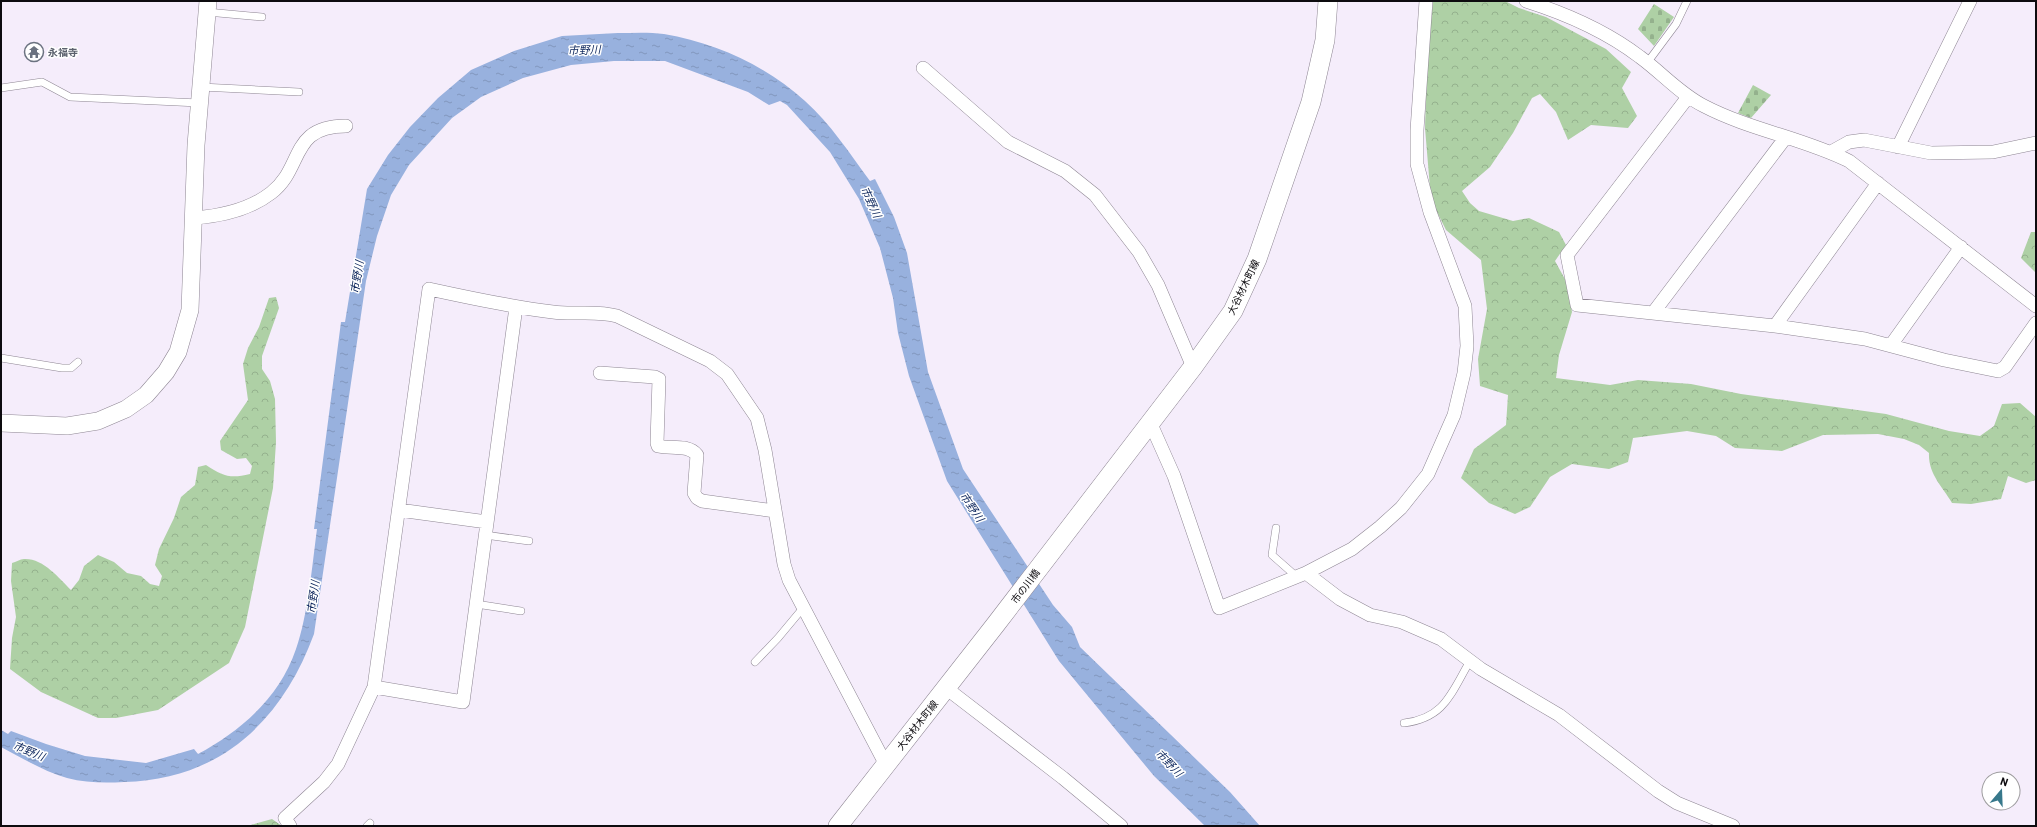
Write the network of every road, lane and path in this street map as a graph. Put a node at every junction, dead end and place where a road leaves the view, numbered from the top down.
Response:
1 (1328, 1) edge
2 (1426, 1) edge
3 (1526, 1) edge
4 (1686, 1) edge
5 (1970, 1) edge
6 (207, 6) edge
7 (262, 17) dead end
8 (1647, 63) junction
9 (922, 68) dead end
10 (1, 88) edge
11 (299, 92) dead end
12 (200, 95) junction
13 (1688, 97) junction
14 (346, 126) dead end
15 (1786, 136) junction
16 (2036, 143) edge
17 (1898, 147) junction
18 (1831, 152) junction
19 (1878, 184) junction
20 (194, 218) junction
21 (1961, 247) junction
22 (2036, 306) edge
23 (516, 307) junction
24 (1653, 313) junction
25 (2036, 323) edge
26 (1775, 326) junction
27 (1891, 345) junction
28 (1, 358) edge
29 (78, 362) dead end
30 (1193, 367) junction
31 (600, 373) dead end
32 (1150, 422) junction
33 (1, 423) edge
34 (399, 510) junction
35 (775, 511) junction
36 (487, 522) junction
37 (1276, 528) dead end
38 (485, 535) junction
39 (529, 541) dead end
40 (1054, 548) joint
41 (1301, 575) junction
42 (476, 604) junction
43 (803, 608) junction
44 (521, 611) dead end
45 (996, 624) joint
46 (1470, 661) junction
47 (755, 662) dead end
48 (374, 687) junction
49 (946, 688) junction
50 (1404, 723) dead end
51 (886, 765) junction
52 (290, 826) edge
53 (838, 826) edge
54 (1121, 826) edge
55 (1733, 826) edge

1 - 30 main road, 大谷材木町線
2 - 41 street
3 - 8 street
4 - 8 lane
5 - 17 street
6 - 7 lane
6 - 12 street
8 - 13 street
9 - 30 street
10 - 12 lane
11 - 12 lane
12 - 20 street
13 - 15 street
13 - 24 street
14 - 20 street
15 - 18 street
15 - 24 street
16 - 17 street
17 - 18 street
18 - 19 street
19 - 21 street
19 - 26 street
20 - 33 street
21 - 22 street
21 - 27 street
23 - 34 street
23 - 35 street
23 - 36 street
24 - 26 street
25 - 27 street
26 - 27 street
28 - 29 lane
30 - 32 main road, 大谷材木町線
31 - 35 street
32 - 40 main road, 大谷材木町線
32 - 41 street
34 - 36 street
34 - 48 street
35 - 43 street
36 - 38 street
37 - 41 lane
38 - 39 lane
38 - 42 street
40 - 45 main road, 市の川橋
41 - 46 street
42 - 44 lane
42 - 48 street
43 - 47 lane
43 - 51 street
45 - 49 main road, 大谷材木町線
46 - 50 lane
46 - 55 street
48 - 52 street
49 - 51 main road, 大谷材木町線
49 - 54 street
51 - 53 main road, 大谷材木町線

